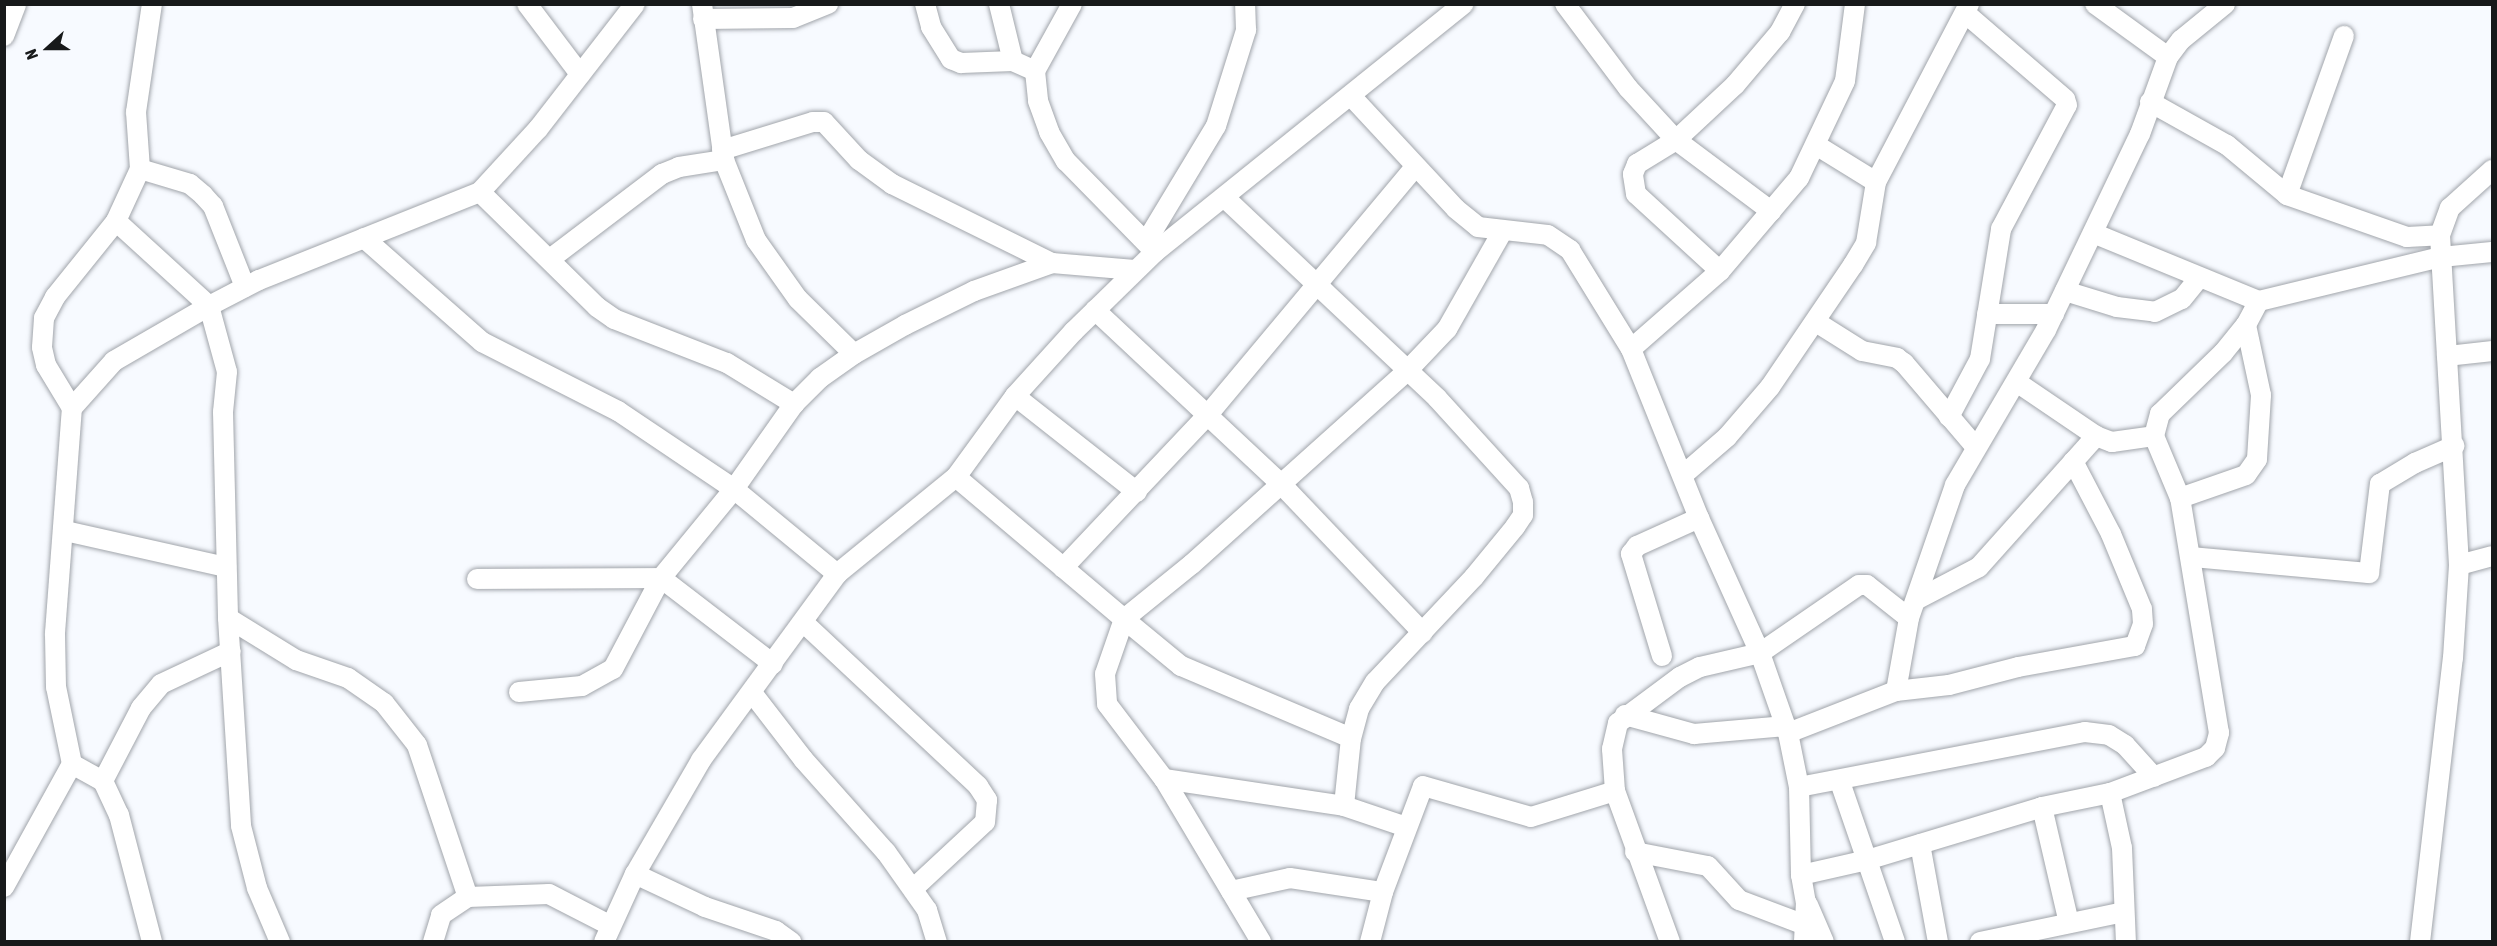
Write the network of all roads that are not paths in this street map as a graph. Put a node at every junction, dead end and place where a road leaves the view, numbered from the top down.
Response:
1 (16, 4) edge
2 (152, 4) edge
3 (527, 4) edge
4 (828, 4) edge
5 (925, 4) edge
6 (999, 4) edge
7 (1072, 4) edge
8 (1245, 4) edge
9 (1464, 4) edge
10 (1565, 4) edge
11 (1795, 4) edge
12 (1855, 4) edge
13 (2095, 4) edge
14 (2225, 4) edge
15 (627, 8) edge
16 (1967, 9) edge
17 (703, 12) edge
18 (4, 36) edge
19 (2344, 36) dead end
20 (2168, 57) junction
21 (1013, 61) junction
22 (1035, 71) junction
23 (580, 74) junction
24 (1351, 96) junction
25 (2150, 102) junction
26 (1676, 140) junction
27 (1816, 145) junction
28 (723, 155) junction
29 (1415, 167) junction
30 (140, 169) junction
31 (2493, 170) edge
32 (1876, 182) junction
33 (480, 192) junction
34 (2287, 195) junction
35 (1225, 198) junction
36 (1771, 211) junction
37 (116, 221) junction
38 (1502, 232) junction
39 (2092, 233) junction
40 (2440, 235) junction
41 (364, 238) junction
42 (1151, 247) junction
43 (2493, 252) edge
44 (2441, 256) junction
45 (550, 260) junction
46 (1052, 263) junction
47 (1135, 270) junction
48 (1720, 271) junction
49 (2198, 279) junction
50 (1316, 283) junction
51 (245, 287) junction
52 (2065, 291) junction
53 (2259, 301) junction
54 (209, 306) junction
55 (1095, 310) junction
56 (1987, 314) junction
57 (2054, 314) junction
58 (1816, 322) junction
59 (2246, 325) junction
60 (1631, 349) junction
61 (2493, 351) edge
62 (854, 354) junction
63 (2447, 356) junction
64 (1408, 370) junction
65 (2018, 383) junction
66 (1015, 396) junction
67 (794, 404) junction
68 (72, 408) junction
69 (1206, 417) junction
70 (1949, 417) junction
71 (2154, 435) junction
72 (2096, 436) junction
73 (1975, 446) junction
74 (2454, 446) junction
75 (2073, 460) junction
76 (1683, 475) junction
77 (956, 477) junction
78 (1282, 485) junction
79 (734, 489) junction
80 (1137, 492) junction
81 (2180, 498) junction
82 (1699, 518) junction
83 (65, 531) junction
84 (2493, 556) edge
85 (2192, 557) junction
86 (2459, 565) junction
87 (226, 567) junction
88 (1063, 568) junction
89 (837, 574) junction
90 (661, 578) junction
91 (477, 579) dead end
92 (1912, 609) junction
93 (228, 618) junction
94 (1124, 619) junction
95 (803, 622) junction
96 (1423, 633) junction
97 (231, 651) junction
98 (1760, 653) junction
99 (1662, 656) dead end
100 (773, 664) junction
101 (1896, 691) junction
102 (519, 692) dead end
103 (753, 694) junction
104 (1625, 715) junction
105 (1787, 729) junction
106 (1351, 738) junction
107 (72, 764) junction
108 (2154, 777) junction
109 (1164, 779) junction
110 (103, 781) junction
111 (1840, 782) junction
112 (1799, 788) junction
113 (1615, 791) junction
114 (2110, 793) junction
115 (1344, 806) junction
116 (2042, 807) junction
117 (1406, 827) junction
118 (1920, 844) junction
119 (1635, 852) junction
120 (1867, 860) junction
121 (635, 874) junction
122 (1801, 875) junction
123 (4, 887) edge
124 (913, 889) junction
125 (1231, 891) junction
126 (1383, 892) junction
127 (468, 897) junction
128 (1806, 902) junction
129 (2124, 912) junction
130 (2069, 923) junction
131 (606, 933) edge
132 (1805, 933) edge
133 (438, 939) edge
134 (152, 942) edge
135 (280, 942) edge
136 (791, 942) edge
137 (937, 942) edge
138 (1261, 942) edge
139 (1370, 942) edge
140 (1670, 942) edge
141 (1824, 942) edge
142 (1895, 942) edge
143 (1938, 942) edge
144 (1980, 942) edge
145 (2126, 942) edge
146 (2420, 942) edge

1 - 18 street
2 - 30 street
3 - 23 street
4 - 17 street
5 - 21 street
6 - 21 street
7 - 22 street
8 - 42 street
9 - 24 street
10 - 26 street
11 - 26 street
12 - 27 street
13 - 20 street
14 - 20 street
15 - 23 street
16 - 32 street
16 - 56 street
17 - 28 street
19 - 34 street
20 - 25 street
21 - 22 street
22 - 42 street
23 - 33 street
24 - 29 street
24 - 35 street
25 - 34 street
25 - 39 street
26 - 36 street
26 - 48 street
27 - 32 street
27 - 36 street
28 - 45 street
28 - 46 street
28 - 62 street
29 - 38 street
29 - 50 street
30 - 37 street
30 - 51 street
31 - 40 street
32 - 58 street
33 - 41 street
33 - 45 street
34 - 40 street
35 - 42 street
35 - 50 street
36 - 48 street
37 - 54 street
37 - 68 street
38 - 60 street
38 - 64 street
39 - 49 street
39 - 52 street
40 - 44 street
41 - 51 street
41 - 79 street
42 - 47 street
43 - 44 street
44 - 53 street
44 - 63 street
45 - 67 street
46 - 47 street
46 - 62 street
47 - 55 street
48 - 60 street
49 - 52 street
49 - 53 street
50 - 64 street
50 - 69 street
51 - 54 street
52 - 57 street
53 - 59 street
54 - 68 street
54 - 87 street
55 - 66 street
55 - 69 street
56 - 57 street
56 - 70 street
57 - 65 street
58 - 70 street
58 - 76 street
59 - 71 street
59 - 81 street
60 - 76 street
61 - 63 street
62 - 67 street
63 - 74 street
64 - 78 street
64 - 96 street
65 - 72 street
65 - 73 street
66 - 77 street
66 - 80 street
67 - 79 street
68 - 83 street
69 - 78 street
69 - 80 street
70 - 73 street
71 - 72 street
71 - 81 street
72 - 75 street
73 - 92 street
74 - 85 street
74 - 86 street
75 - 92 street
75 - 101 street
76 - 82 street
77 - 88 street
77 - 89 street
78 - 94 street
78 - 96 street
79 - 89 street
79 - 90 street
80 - 88 street
81 - 85 street
82 - 98 street
82 - 99 street
83 - 87 street
83 - 107 street
84 - 86 street
85 - 108 street
86 - 146 street
87 - 93 street
88 - 94 street
89 - 95 street
90 - 91 street
90 - 100 street
90 - 102 street
92 - 98 street
92 - 101 street
93 - 97 street
93 - 127 street
94 - 106 street
94 - 109 street
95 - 100 street
95 - 124 street
96 - 106 street
97 - 110 street
97 - 135 street
98 - 104 street
98 - 105 street
100 - 103 street
101 - 105 street
103 - 121 street
103 - 124 street
104 - 105 street
104 - 113 street
105 - 112 street
106 - 115 street
107 - 110 street
107 - 123 street
108 - 111 street
108 - 114 street
109 - 115 street
109 - 125 street
110 - 134 street
111 - 112 street
111 - 120 street
112 - 122 street
113 - 117 street
113 - 119 street
114 - 116 street
114 - 129 street
115 - 117 street
116 - 118 street
116 - 130 street
117 - 126 street
118 - 120 street
118 - 143 street
119 - 132 street
119 - 140 street
120 - 122 street
120 - 142 street
121 - 131 street
121 - 136 street
122 - 128 street
124 - 137 street
125 - 126 street
125 - 138 street
126 - 139 street
127 - 131 street
127 - 133 street
128 - 132 street
128 - 141 street
129 - 130 street
129 - 145 street
130 - 144 street

